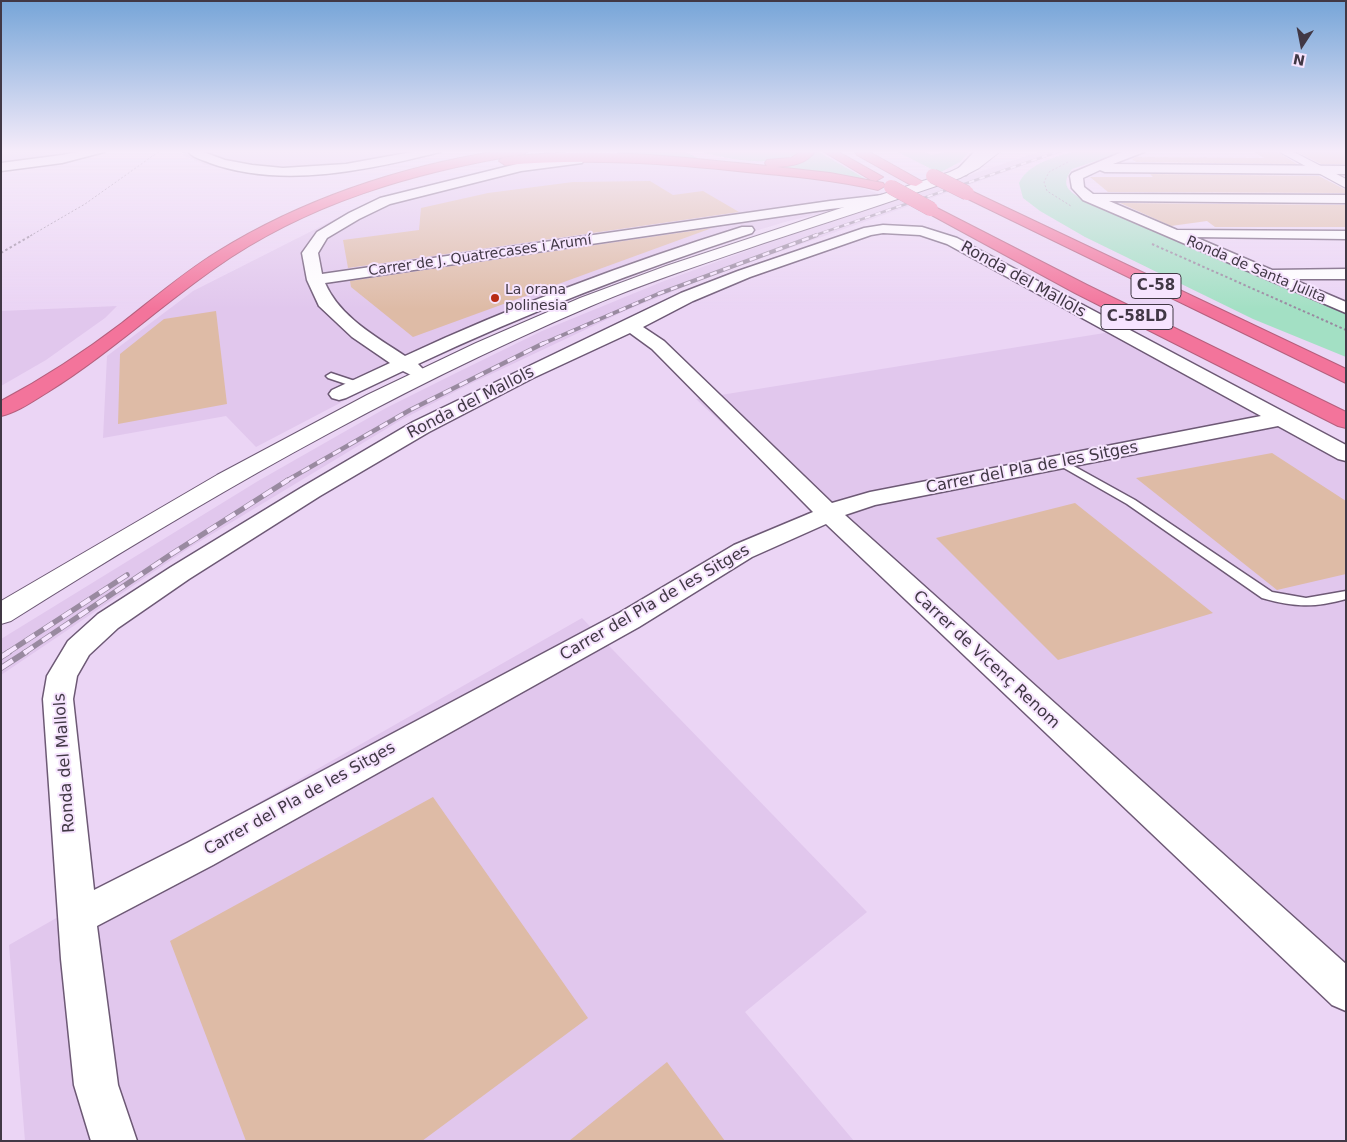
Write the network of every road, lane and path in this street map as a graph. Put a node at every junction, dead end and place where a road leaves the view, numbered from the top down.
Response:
1 (86, 203) edge
2 (307, 203) edge
3 (325, 203) edge
4 (380, 203) edge
5 (821, 203) edge
6 (855, 203) edge
7 (943, 203) edge
8 (944, 203) edge
9 (988, 203) edge
10 (1102, 203) edge
11 (746, 217) junction
12 (1169, 233) junction
13 (1346, 235) edge
14 (1, 253) edge
15 (1053, 253) dead end
16 (1265, 274) junction
17 (1346, 274) edge
18 (314, 280) junction
19 (1346, 308) edge
20 (631, 326) junction
21 (412, 370) junction
22 (331, 376) dead end
23 (1346, 377) edge
24 (358, 386) junction
25 (1, 394) edge
26 (339, 394) dead end
27 (1, 410) edge
28 (1280, 419) junction
29 (1346, 421) edge
30 (1346, 454) edge
31 (1061, 462) junction
32 (829, 514) junction
33 (1346, 595) edge
34 (6, 610) edge
35 (77, 917) junction
36 (1346, 991) edge
37 (114, 1141) edge

1 - 14 path
2 - 25 highway
3 - 27 highway
4 - 18 street
5 - 11 street, Carrer de J. Quatrecases i Arumí
6 - 21 main road
7 - 29 highway, C-58LD
8 - 15 highway
9 - 23 highway, C-58, bridge
10 - 12 street, Ronda de Santa Julita
11 - 18 street, Carrer de J. Quatrecases i Arumí
11 - 21 street
12 - 13 street
12 - 16 street, Ronda de Santa Julita
16 - 17 street
16 - 19 street, Ronda de Santa Julita
18 - 21 street
20 - 28 street, Ronda del Mallols
20 - 32 street, Carrer de Vicenç Renom
20 - 35 street, Ronda del Mallols
21 - 24 street
21 - 34 main road
22 - 24 lane
24 - 26 street
28 - 30 street, Ronda del Mallols
28 - 31 street, Carrer del Pla de les Sitges
31 - 32 street, Carrer del Pla de les Sitges
31 - 33 lane
32 - 35 street, Carrer del Pla de les Sitges
32 - 36 street, Carrer de Vicenç Renom
35 - 37 street, Ronda del Mallols

